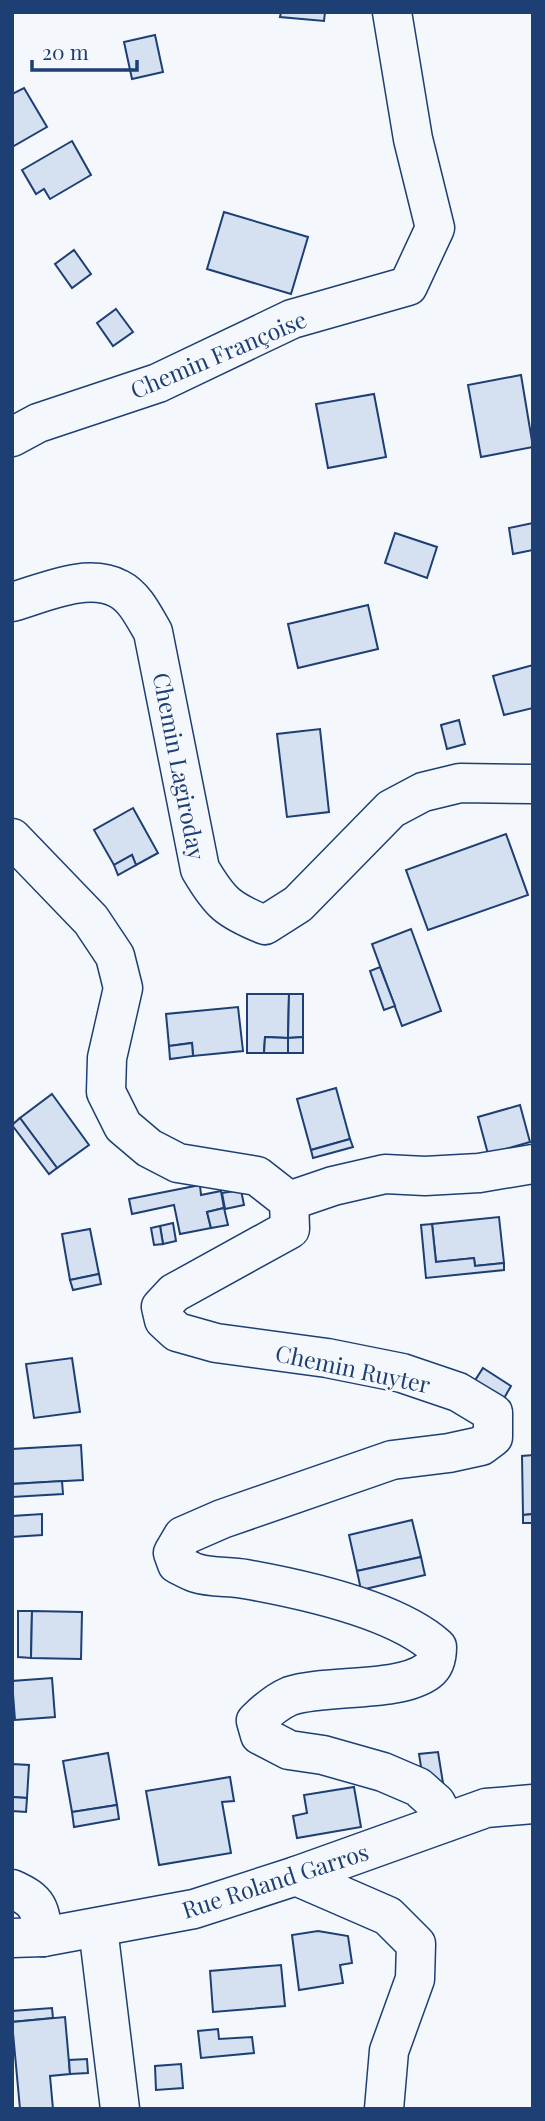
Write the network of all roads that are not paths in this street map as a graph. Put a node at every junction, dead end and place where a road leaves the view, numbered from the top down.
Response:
1 (393, 12) edge
2 (25, 430) edge
3 (12, 602) edge
4 (533, 784) edge
5 (12, 838) edge
6 (533, 1164) edge
7 (289, 1201) junction
8 (533, 1804) edge
9 (446, 1822) junction
10 (296, 1876) junction
11 (12, 1889) edge
12 (99, 1928) junction
13 (27, 1937) edge
14 (120, 2109) edge
15 (384, 2109) edge

1 - 2 street, Chemin Françoise
3 - 4 street, Chemin Lagiroday
5 - 7 street
6 - 7 street
7 - 9 street, Chemin Ruyter
8 - 9 street, Rue Roland Garros
9 - 10 street, Rue Roland Garros
10 - 12 street, Rue Roland Garros
10 - 15 street
11 - 13 street
12 - 13 street, Rue Roland Garros
12 - 14 street

